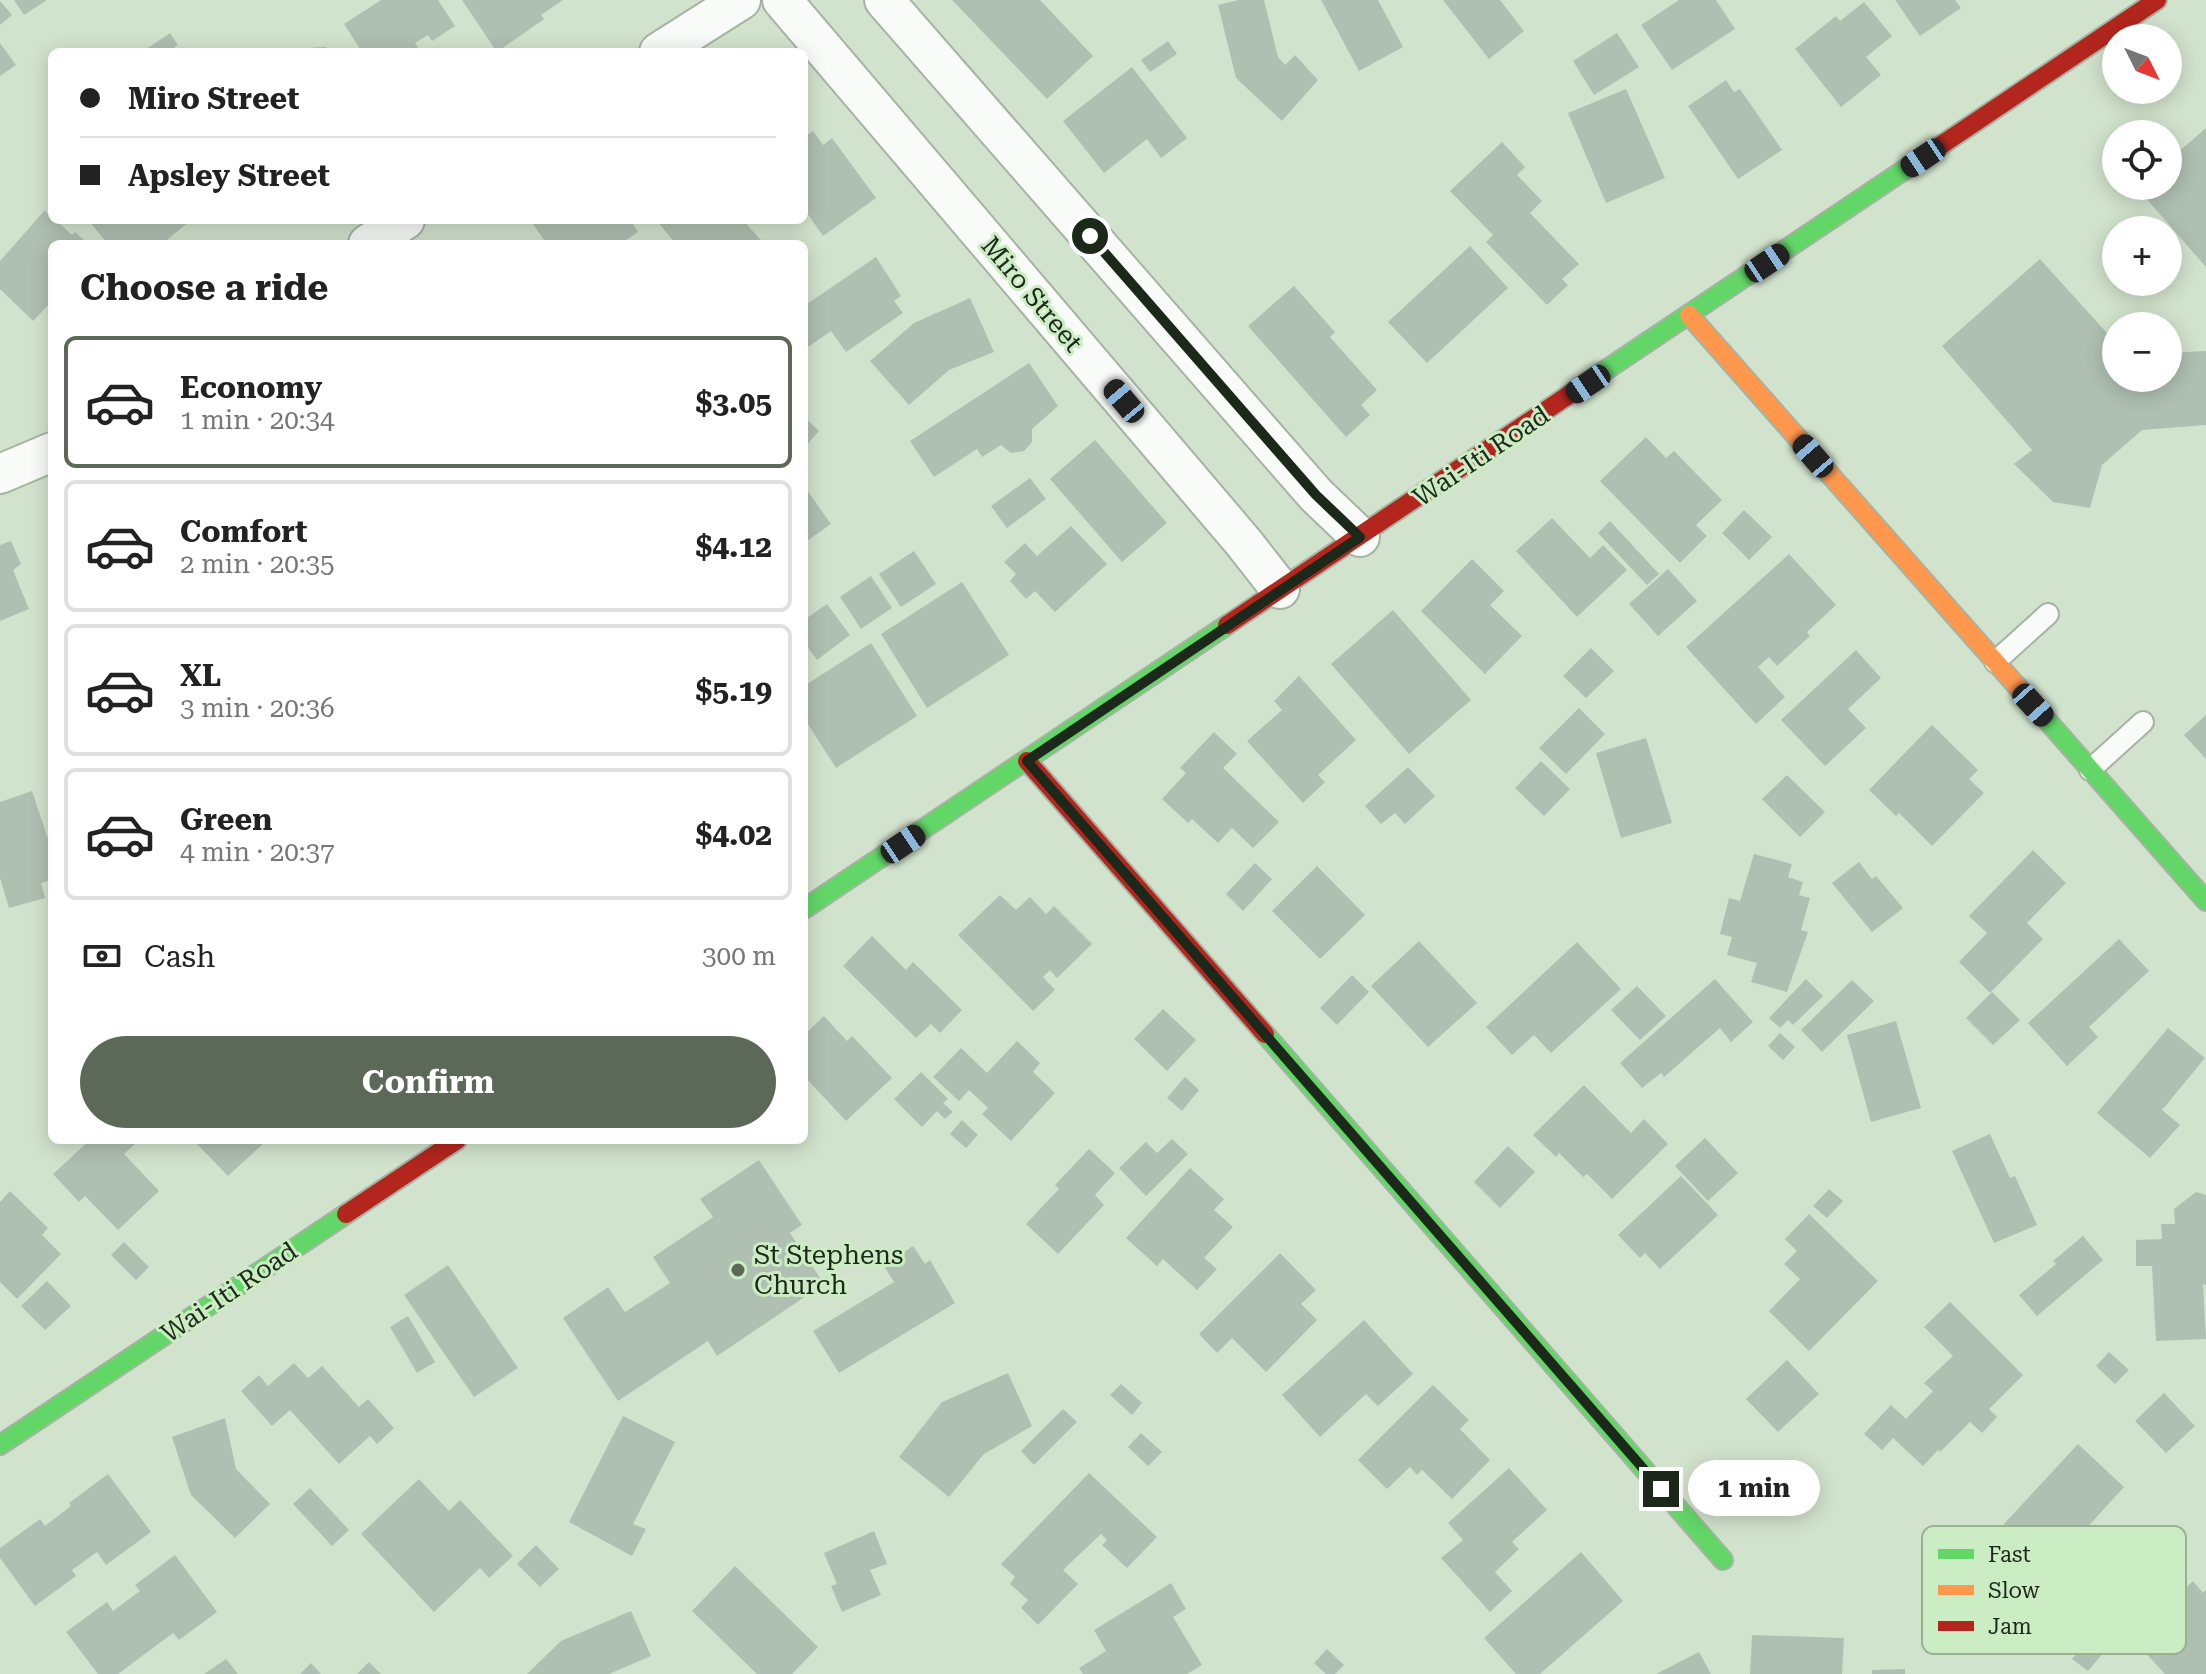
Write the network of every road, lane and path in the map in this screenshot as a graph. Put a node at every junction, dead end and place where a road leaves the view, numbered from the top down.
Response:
1 (741, 0) edge
2 (782, 0) edge
3 (884, 0) edge
4 (2157, 0) edge
5 (665, 48) edge
6 (399, 224) edge
7 (374, 240) edge
8 (1689, 315) junction
9 (48, 454) edge
10 (0, 474) edge
11 (1360, 537) junction
12 (1280, 589) junction
13 (2048, 614) dead end
14 (1995, 662) junction
15 (2143, 722) dead end
16 (1027, 761) junction
17 (2090, 770) junction
18 (2206, 901) edge
19 (808, 906) edge
20 (451, 1144) edge
21 (0, 1445) edge
22 (1723, 1560) dead end

1 - 5 street
2 - 12 street, Miro Street
3 - 11 street
4 - 8 street, Wai-Iti Road
6 - 7 street
8 - 11 street, Wai-Iti Road
8 - 14 street
9 - 10 street
11 - 12 street, Wai-Iti Road
12 - 16 street, Wai-Iti Road
13 - 14 lane
14 - 17 street
15 - 17 lane
16 - 19 street, Wai-Iti Road
16 - 22 street
17 - 18 street
20 - 21 street, Wai-Iti Road

